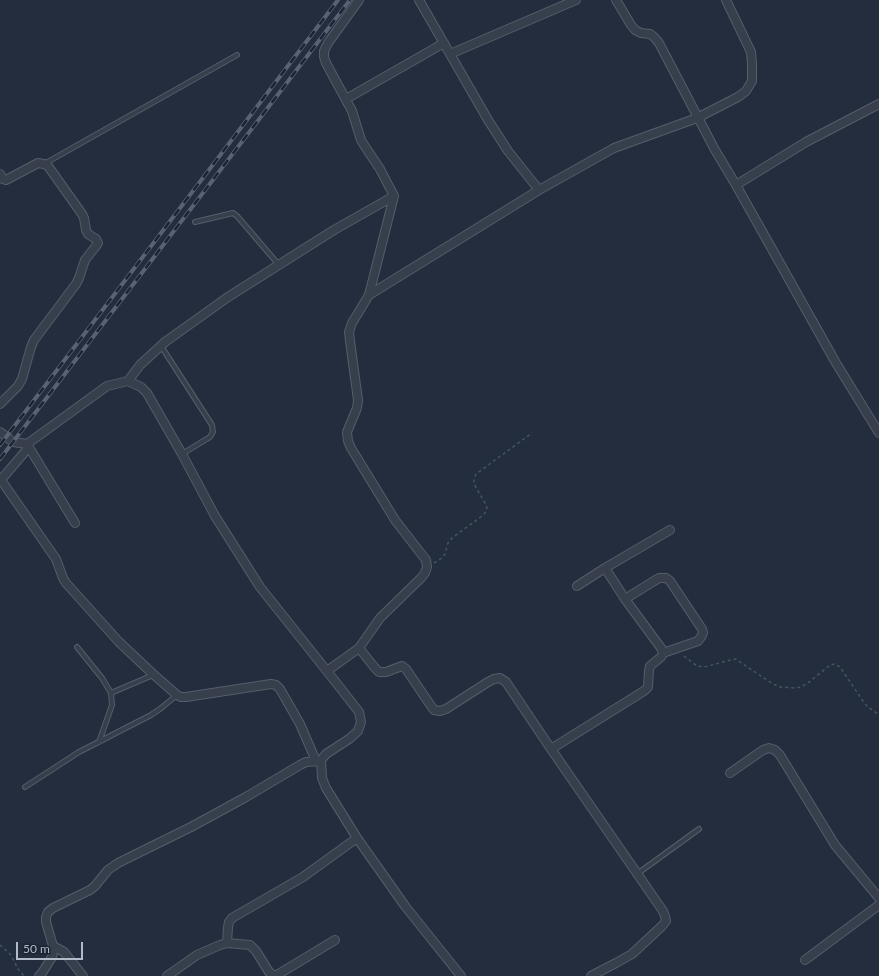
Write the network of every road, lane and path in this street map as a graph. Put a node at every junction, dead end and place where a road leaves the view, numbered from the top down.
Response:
1 (359, 0) edge
2 (419, 0) edge
3 (576, 0) edge
4 (616, 0) edge
5 (726, 0) edge
6 (444, 43) junction
7 (450, 54) junction
8 (237, 55) dead end
9 (346, 99) junction
10 (879, 104) edge
11 (697, 118) junction
12 (44, 164) junction
13 (0, 174) edge
14 (736, 185) junction
15 (539, 190) junction
16 (394, 196) junction
17 (195, 222) dead end
18 (279, 265) junction
19 (368, 295) junction
20 (161, 346) junction
21 (128, 380) junction
22 (0, 404) edge
23 (0, 432) edge
24 (532, 433) dead end
25 (879, 433) edge
26 (28, 445) junction
27 (182, 454) junction
28 (0, 481) edge
29 (76, 523) dead end
30 (670, 530) dead end
31 (427, 567) junction
32 (605, 568) junction
33 (577, 586) dead end
34 (625, 599) junction
35 (77, 647) dead end
36 (359, 648) junction
37 (676, 648) junction
38 (663, 653) junction
39 (326, 671) junction
40 (153, 674) junction
41 (111, 693) junction
42 (177, 695) junction
43 (879, 715) edge
44 (100, 742) junction
45 (551, 749) junction
46 (318, 761) junction
47 (730, 774) dead end
48 (25, 787) dead end
49 (699, 830) dead end
50 (357, 838) junction
51 (637, 874) junction
52 (879, 898) edge
53 (879, 905) edge
54 (335, 940) dead end
55 (227, 943) junction
56 (0, 945) edge
57 (53, 946) junction
58 (805, 960) dead end
59 (24, 976) edge
60 (39, 976) edge
61 (83, 976) edge
62 (166, 976) edge
63 (461, 976) edge
64 (591, 976) edge

1 - 9 street
2 - 6 street
3 - 7 street
4 - 11 street
5 - 11 street
6 - 7 street
6 - 9 street
7 - 15 street
8 - 12 lane
9 - 16 street
10 - 14 street
11 - 14 street
11 - 15 street
12 - 13 street
12 - 22 street
14 - 25 street
15 - 19 street
16 - 18 street
16 - 19 street
17 - 18 lane
18 - 20 street
19 - 31 street
20 - 21 street
20 - 27 lane
21 - 26 street
21 - 27 street
23 - 26 street
24 - 31 path
26 - 28 street
26 - 29 street
27 - 39 street
28 - 40 street
30 - 32 street
31 - 36 street
32 - 33 street
32 - 34 street
34 - 37 street
34 - 38 street
35 - 41 lane
36 - 39 street
36 - 45 street
37 - 38 street
37 - 43 path
38 - 45 street
39 - 46 street
40 - 41 lane
40 - 42 street
41 - 44 lane
42 - 44 lane
42 - 46 street
44 - 48 lane
45 - 51 street
46 - 50 street
46 - 57 street
47 - 52 street
49 - 51 lane
50 - 55 street
50 - 63 street
51 - 64 street
53 - 58 street
54 - 55 street
55 - 62 street
56 - 59 path
57 - 60 street
57 - 61 street

